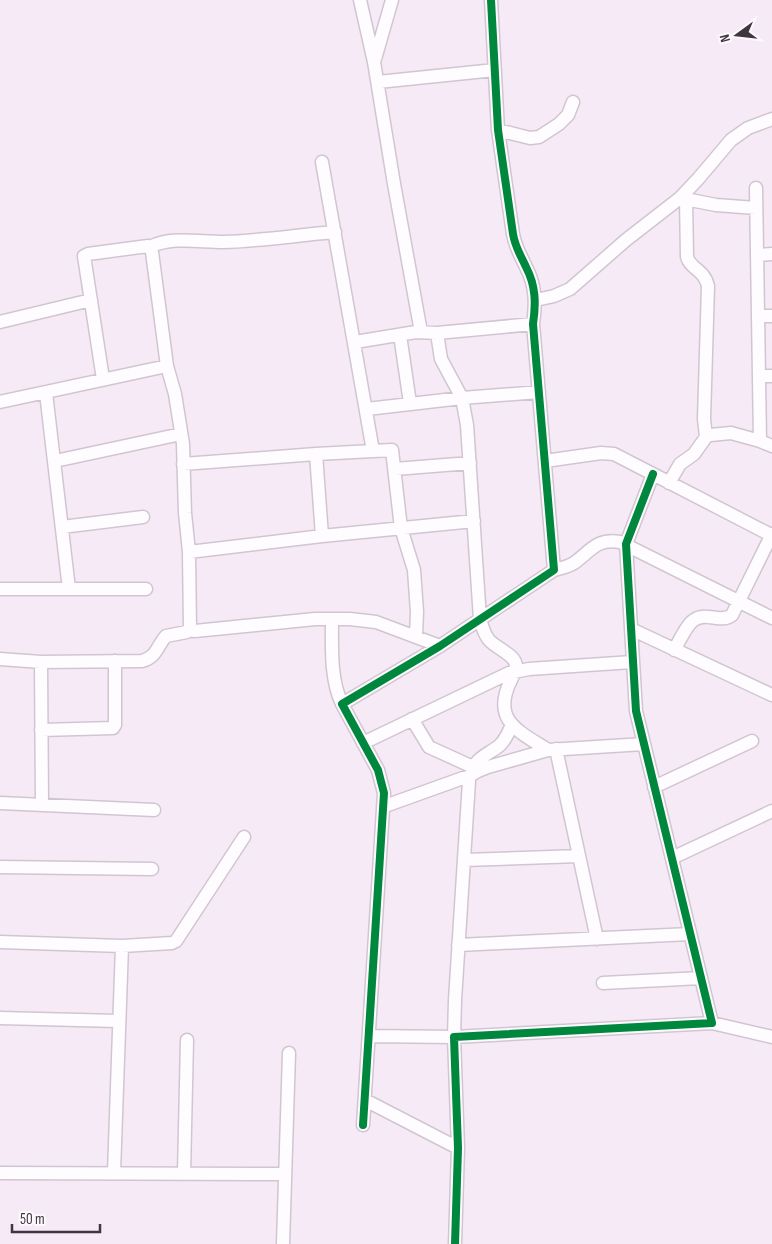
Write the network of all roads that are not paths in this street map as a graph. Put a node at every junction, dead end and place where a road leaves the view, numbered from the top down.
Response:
1 (360, 0) edge
2 (392, 0) edge
3 (491, 0) edge
4 (374, 62) junction
5 (495, 70) junction
6 (378, 82) junction
7 (573, 102) dead end
8 (772, 119) edge
9 (498, 130) junction
10 (322, 162) dead end
11 (756, 188) dead end
12 (683, 198) junction
13 (756, 208) junction
14 (335, 232) junction
15 (150, 247) junction
16 (772, 254) edge
17 (757, 255) junction
18 (91, 300) junction
19 (536, 300) junction
20 (758, 316) junction
21 (772, 316) edge
22 (0, 322) edge
23 (533, 324) junction
24 (421, 332) junction
25 (437, 333) junction
26 (400, 335) junction
27 (355, 342) junction
28 (167, 366) junction
29 (765, 376) edge
30 (103, 380) junction
31 (539, 392) junction
32 (46, 393) junction
33 (462, 398) junction
34 (0, 402) edge
35 (410, 403) junction
36 (367, 409) junction
37 (181, 434) junction
38 (706, 437) junction
39 (766, 443) edge
40 (373, 450) junction
41 (316, 454) junction
42 (545, 460) junction
43 (55, 461) junction
44 (470, 463) junction
45 (183, 464) junction
46 (395, 469) junction
47 (653, 474) junction
48 (669, 483) junction
49 (143, 517) dead end
50 (474, 521) junction
51 (62, 527) junction
52 (401, 528) junction
53 (772, 535) edge
54 (322, 536) junction
55 (626, 544) junction
56 (190, 552) junction
57 (554, 570) junction
58 (0, 589) edge
59 (70, 589) junction
60 (146, 589) dead end
61 (739, 601) junction
62 (772, 618) edge
63 (332, 619) junction
64 (480, 619) junction
65 (189, 630) junction
66 (631, 630) junction
67 (416, 637) junction
68 (440, 646) junction
69 (674, 650) junction
70 (0, 658) edge
71 (115, 661) junction
72 (40, 662) junction
73 (632, 662) junction
74 (515, 671) junction
75 (772, 695) edge
76 (342, 704) junction
77 (412, 719) junction
78 (512, 724) junction
79 (41, 730) junction
80 (752, 741) dead end
81 (364, 743) junction
82 (644, 744) junction
83 (552, 750) junction
84 (471, 773) junction
85 (654, 786) junction
86 (0, 803) edge
87 (42, 805) junction
88 (385, 806) junction
89 (154, 810) dead end
90 (772, 811) edge
91 (244, 837) dead end
92 (579, 856) junction
93 (672, 858) junction
94 (464, 860) junction
95 (0, 867) edge
96 (152, 870) dead end
97 (690, 934) junction
98 (597, 939) junction
99 (0, 942) edge
100 (458, 945) junction
101 (122, 946) junction
102 (701, 978) junction
103 (603, 983) dead end
104 (0, 1018) edge
105 (118, 1021) junction
106 (712, 1023) junction
107 (369, 1036) junction
108 (454, 1037) junction
109 (772, 1037) edge
110 (187, 1040) dead end
111 (289, 1053) dead end
112 (365, 1100) junction
113 (363, 1126) dead end
114 (458, 1148) junction
115 (0, 1172) edge
116 (114, 1172) junction
117 (184, 1173) junction
118 (284, 1174) junction
119 (283, 1244) edge
120 (455, 1244) edge

1 - 4 street
2 - 4 street
3 - 5 street
4 - 6 street
5 - 6 street
5 - 9 street
6 - 24 street
7 - 9 street
8 - 12 street
9 - 19 street
10 - 14 street
11 - 13 street
12 - 13 street
12 - 19 street
12 - 38 street
13 - 17 street
14 - 15 street
14 - 27 street
15 - 18 street
15 - 28 street
16 - 17 street
17 - 20 street
18 - 22 street
18 - 30 street
19 - 23 street
20 - 21 street
20 - 29 street
23 - 25 street
23 - 31 street
24 - 25 street
24 - 26 street
25 - 33 street
26 - 27 street
26 - 35 street
27 - 36 street
28 - 30 street
28 - 37 street
29 - 39 street
30 - 32 street
31 - 33 street
31 - 42 street
32 - 34 street
32 - 43 street
33 - 35 street
33 - 44 street
35 - 36 street
36 - 40 street
37 - 43 street
37 - 45 street
38 - 39 street
38 - 48 street
40 - 41 street
40 - 46 street
41 - 45 street
41 - 54 street
42 - 47 street
42 - 57 street
43 - 51 street
44 - 46 street
44 - 50 street
45 - 56 street
46 - 52 street
47 - 48 street
47 - 55 street
48 - 53 street
49 - 51 street
50 - 52 street
50 - 64 street
51 - 59 street
52 - 54 street
52 - 67 street
53 - 61 street
54 - 56 street
55 - 57 street
55 - 61 street
55 - 66 street
56 - 65 street
57 - 64 street
58 - 59 street
59 - 60 street
61 - 62 street
61 - 69 street
63 - 65 street
63 - 67 street
63 - 76 street
64 - 68 street
64 - 74 street
65 - 71 street
66 - 69 street
66 - 73 street
67 - 68 street
68 - 76 street
69 - 75 street
70 - 72 street
71 - 72 street
71 - 79 street
72 - 79 street
73 - 74 street
73 - 82 street
74 - 77 street
74 - 78 street
76 - 81 street
77 - 81 street
77 - 84 street
78 - 83 street
78 - 84 street
79 - 87 street
80 - 85 street
81 - 88 street
82 - 83 street
82 - 85 street
83 - 84 street
83 - 92 street
84 - 88 street
84 - 94 street
85 - 93 street
86 - 87 street
87 - 89 street
88 - 107 street
90 - 93 street
91 - 101 street
92 - 94 street
92 - 98 street
93 - 97 street
94 - 100 street
95 - 96 street
97 - 98 street
97 - 102 street
98 - 100 street
99 - 101 street
100 - 108 street
101 - 105 street
102 - 103 street
102 - 106 street
104 - 105 street
105 - 116 street
106 - 108 street
106 - 109 street
107 - 108 street
107 - 112 street
108 - 114 street
110 - 117 street
111 - 118 street
112 - 113 street
112 - 114 street
114 - 120 street
115 - 116 street
116 - 117 street
117 - 118 street
118 - 119 street

